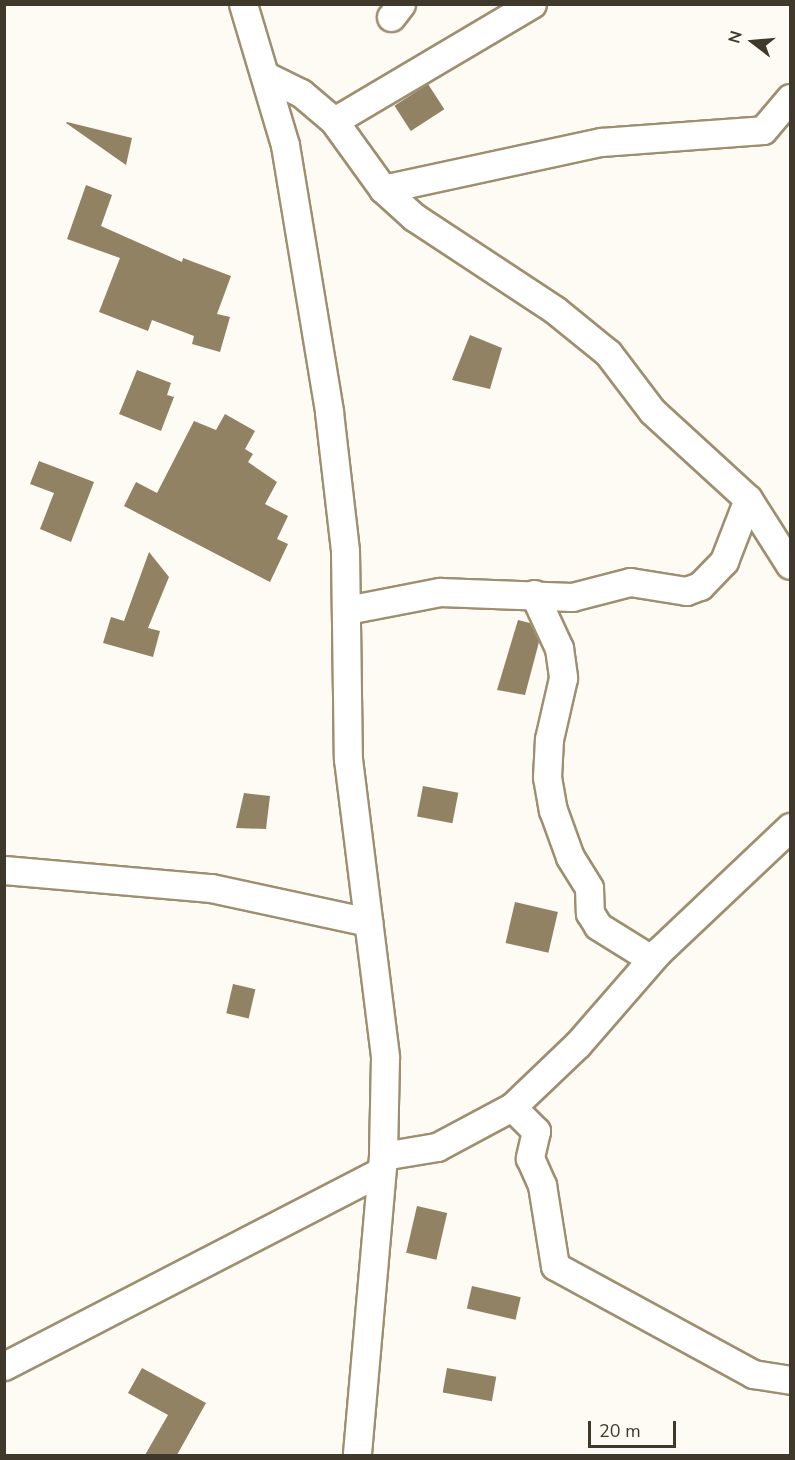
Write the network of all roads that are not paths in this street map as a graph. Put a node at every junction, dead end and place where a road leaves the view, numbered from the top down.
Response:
1 (243, 4) edge
2 (532, 4) edge
3 (266, 76) junction
4 (790, 98) edge
5 (334, 121) junction
6 (383, 189) junction
7 (748, 499) junction
8 (790, 565) edge
9 (534, 594) junction
10 (347, 610) junction
11 (786, 840) edge
12 (4, 870) edge
13 (368, 922) junction
14 (651, 959) junction
15 (512, 1107) junction
16 (381, 1164) junction
17 (4, 1366) edge
18 (790, 1380) edge
19 (357, 1455) edge

1 - 3 street
2 - 5 street
3 - 5 street
3 - 10 street
4 - 6 street
5 - 6 street
6 - 7 street
7 - 8 street
7 - 9 street
9 - 10 street
9 - 14 street
10 - 13 street
11 - 14 street
12 - 13 street
13 - 16 street
14 - 15 street
15 - 16 street
15 - 18 street
16 - 17 street
16 - 19 street

